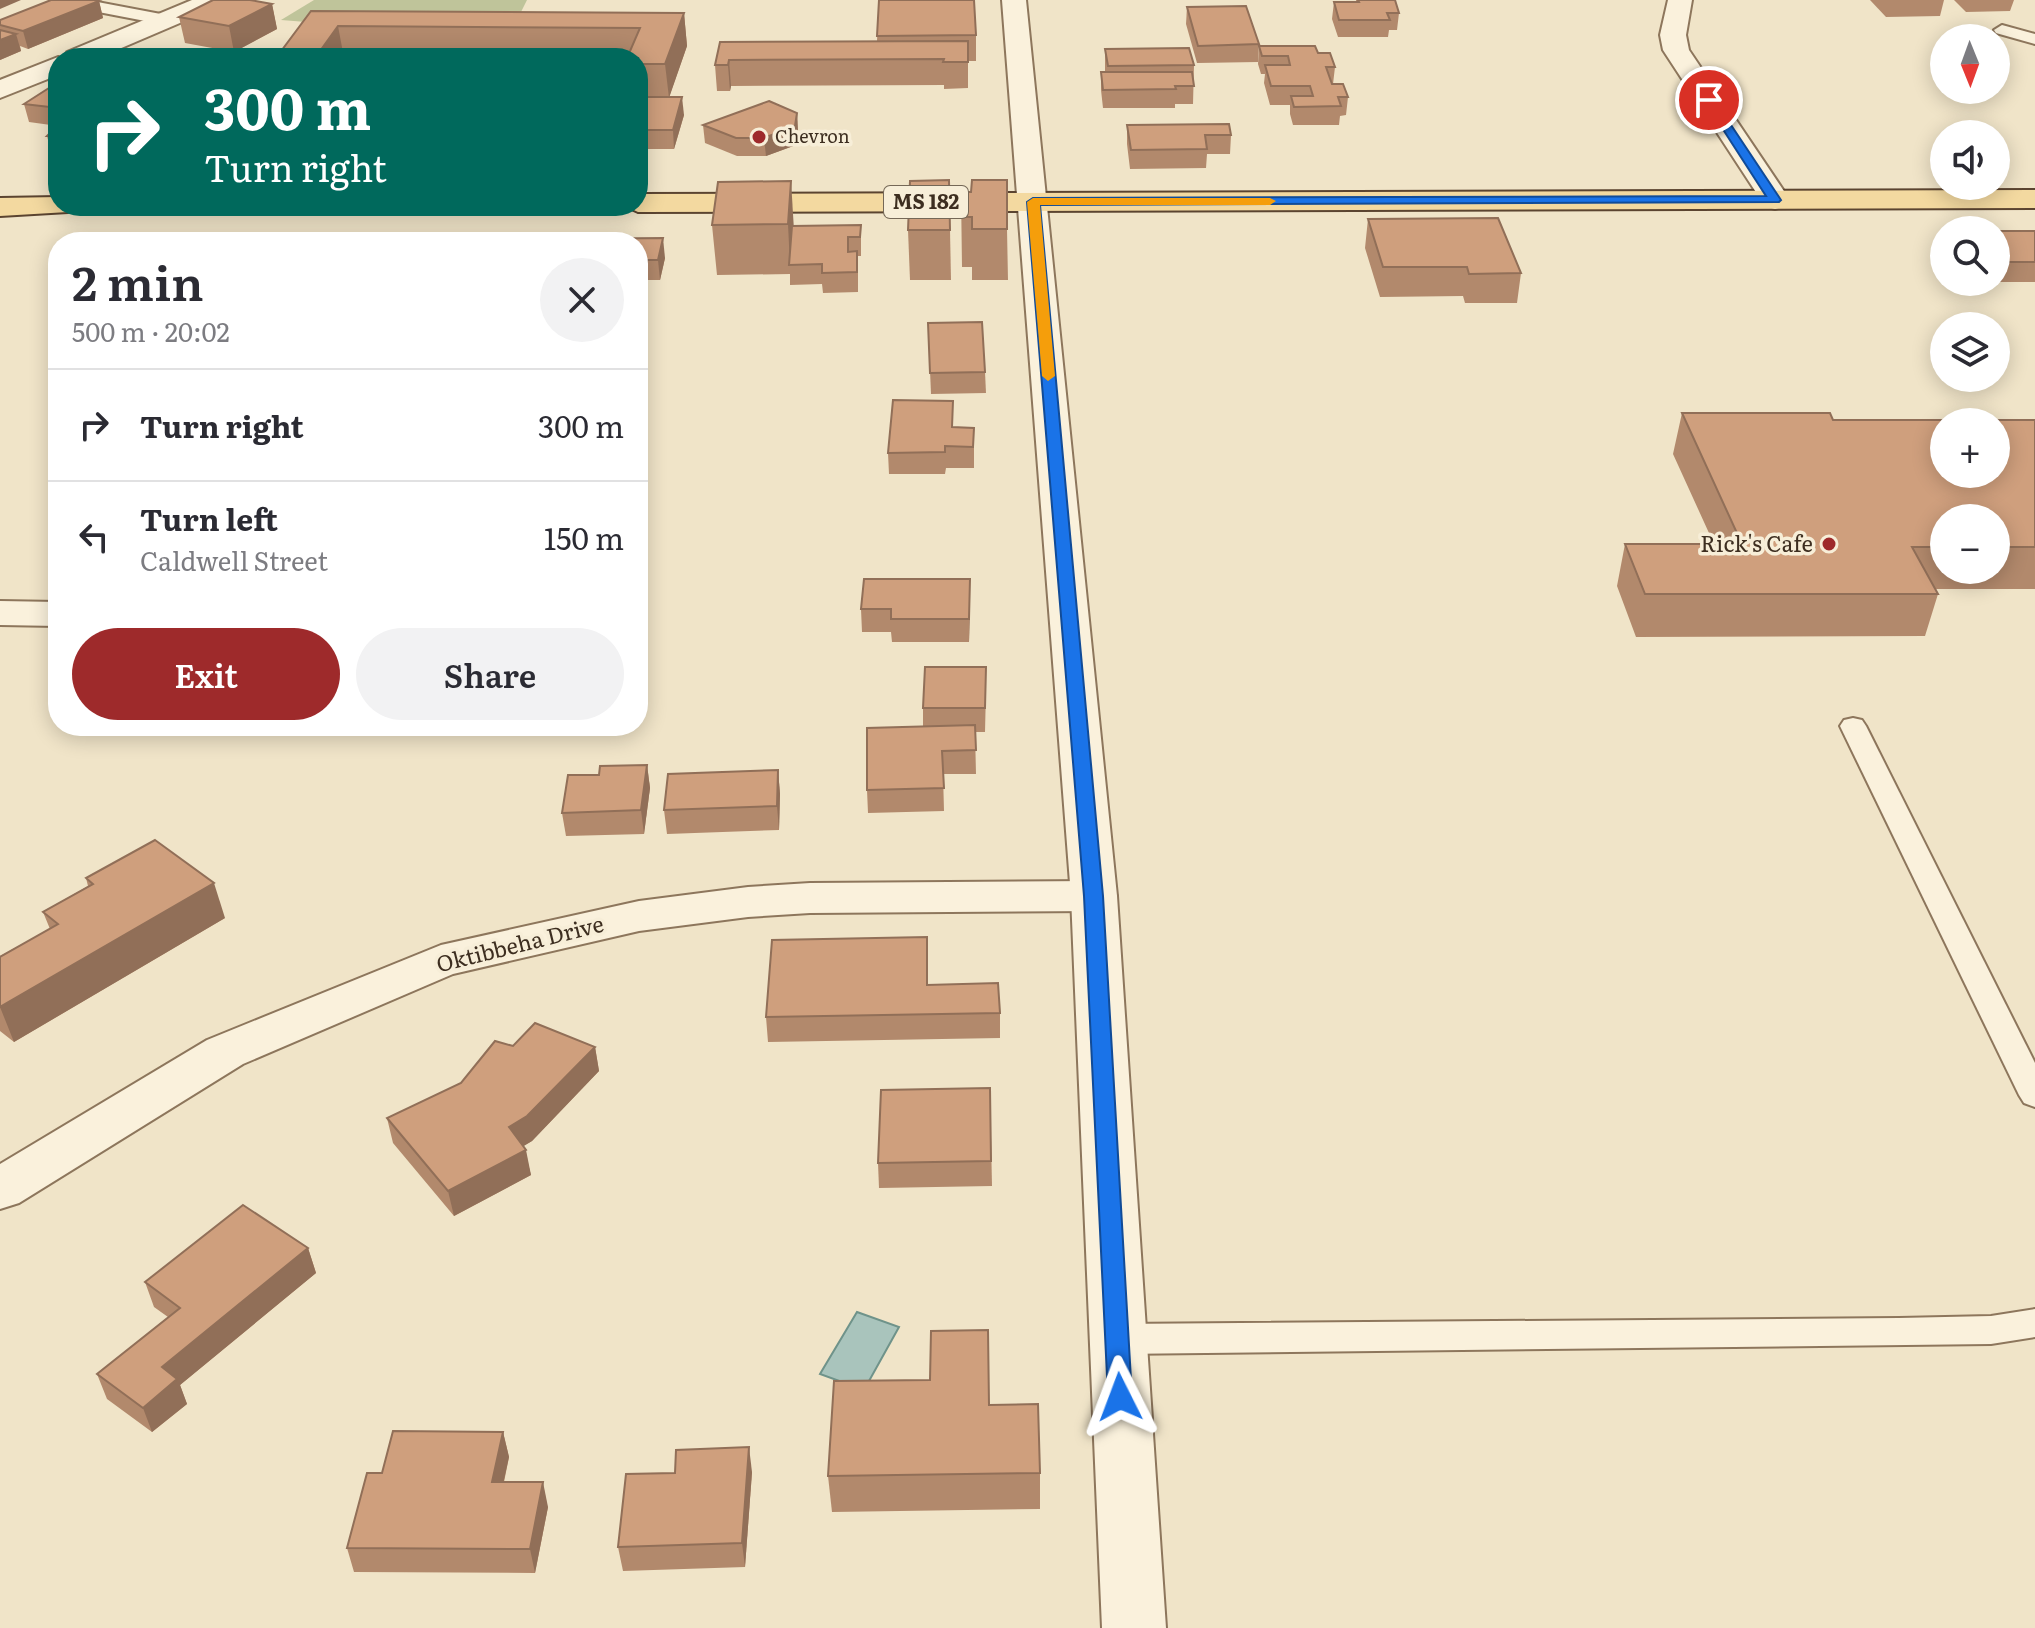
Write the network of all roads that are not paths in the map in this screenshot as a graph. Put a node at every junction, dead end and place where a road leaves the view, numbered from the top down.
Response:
1 (62, 0) edge
2 (213, 0) edge
3 (1014, 0) edge
4 (1680, 0) edge
5 (166, 20) junction
6 (2010, 32) edge
7 (2035, 39) edge
8 (100, 48) edge
9 (48, 69) edge
10 (0, 90) edge
11 (2035, 199) edge
12 (1775, 200) junction
13 (1033, 202) junction
14 (648, 203) edge
15 (48, 206) edge
16 (0, 207) edge
17 (0, 613) edge
18 (48, 614) edge
19 (1853, 726) dead end
20 (1094, 896) junction
21 (2035, 1095) edge
22 (11, 1173) edge
23 (2035, 1323) edge
24 (1117, 1339) junction
25 (1134, 1628) edge

1 - 5 lane
2 - 5 street
3 - 13 street
4 - 12 street
5 - 8 street
6 - 7 lane
9 - 10 street
11 - 12 main road, MS 182
12 - 13 main road, MS 182
13 - 14 main road, MS 182
13 - 20 street
15 - 16 main road
17 - 18 street
19 - 21 lane
20 - 22 street, Oktibbeha Drive
20 - 24 street
23 - 24 lane
24 - 25 street

